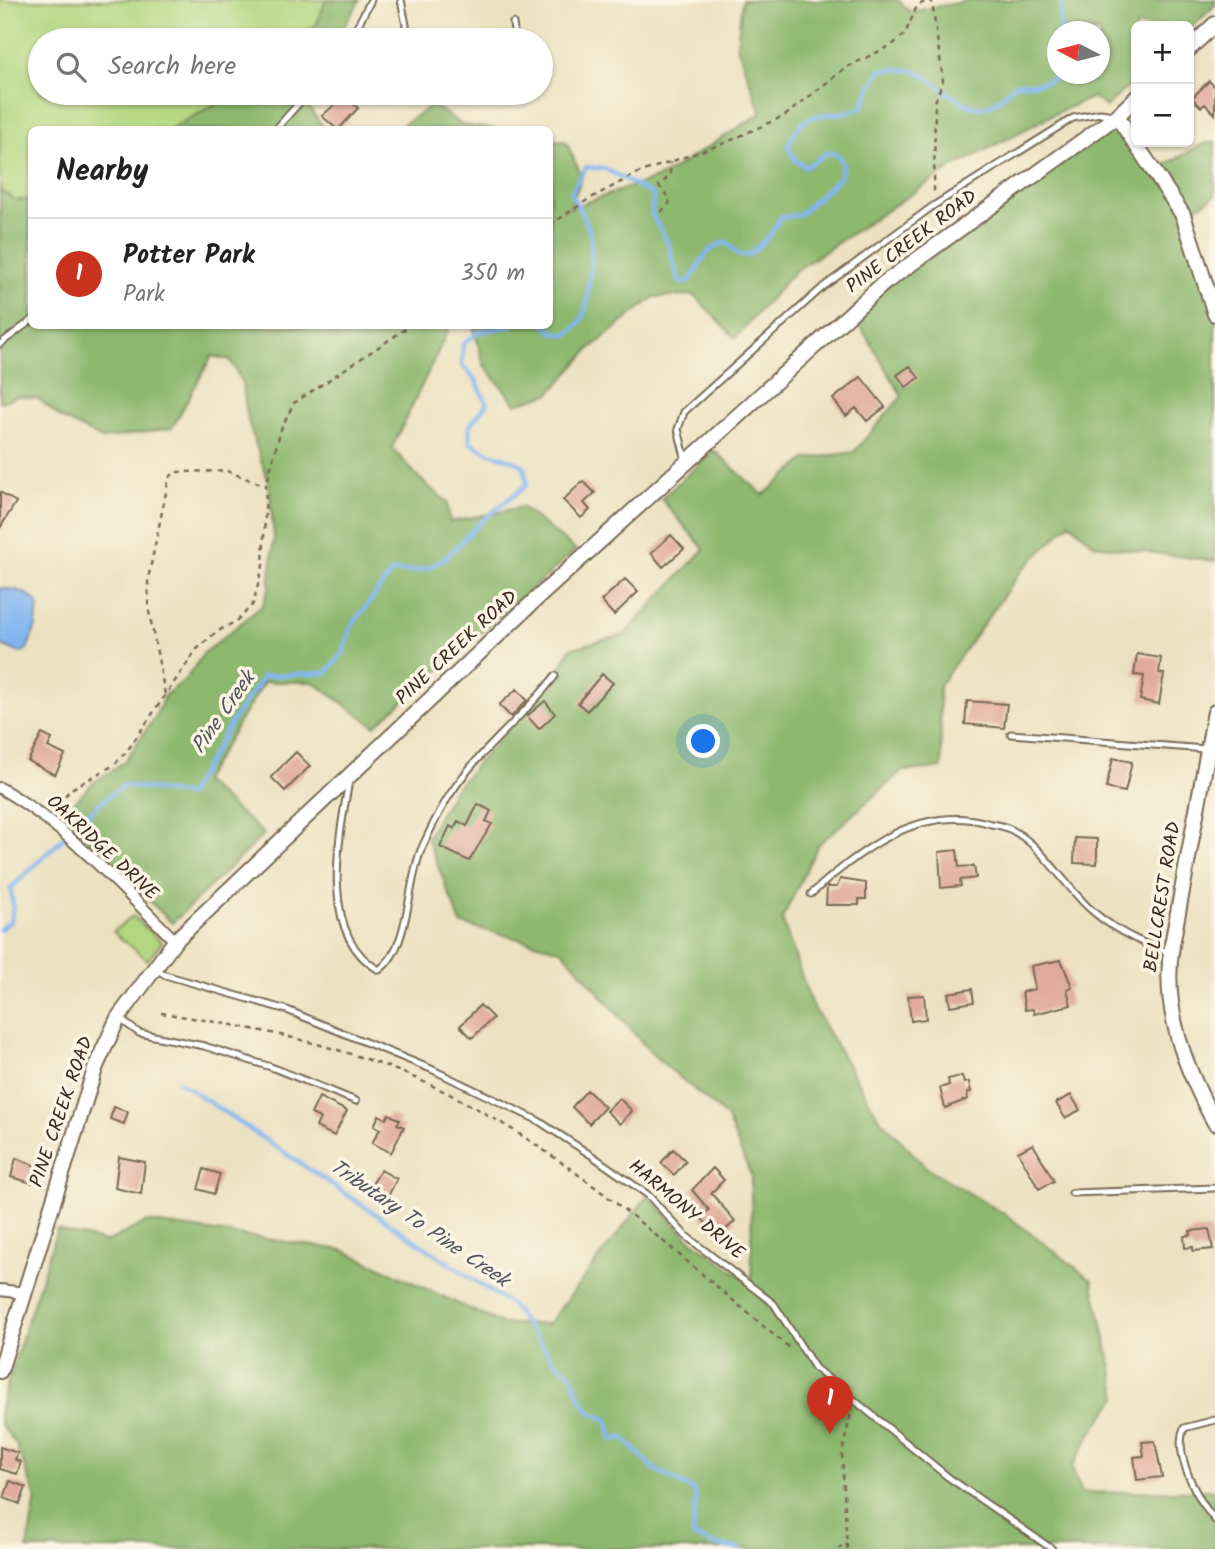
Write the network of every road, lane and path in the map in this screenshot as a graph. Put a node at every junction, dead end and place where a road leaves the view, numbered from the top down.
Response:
1 (371, 0) edge
2 (401, 0) edge
3 (930, 1) edge
4 (513, 23) dead end
5 (1215, 24) edge
6 (356, 28) edge
7 (407, 28) edge
8 (514, 28) edge
9 (1194, 44) edge
10 (1131, 102) edge
11 (297, 105) edge
12 (1117, 116) junction
13 (279, 126) edge
14 (671, 162) junction
15 (934, 185) dead end
16 (661, 212) dead end
17 (553, 223) edge
18 (1215, 314) edge
19 (28, 323) edge
20 (405, 329) edge
21 (0, 344) edge
22 (686, 463) junction
23 (265, 486) junction
24 (555, 676) dead end
25 (165, 695) junction
26 (1215, 712) edge
27 (1011, 734) dead end
28 (1208, 749) junction
29 (350, 775) junction
30 (0, 788) edge
31 (46, 819) junction
32 (811, 894) dead end
33 (175, 942) junction
34 (1170, 953) junction
35 (154, 967) junction
36 (161, 1013) dead end
37 (118, 1018) junction
38 (356, 1101) dead end
39 (1215, 1123) edge
40 (1215, 1188) edge
41 (1072, 1193) dead end
42 (0, 1290) edge
43 (24, 1293) junction
44 (793, 1351) dead end
45 (0, 1371) edge
46 (853, 1398) junction
47 (1215, 1420) edge
48 (1215, 1520) edge
49 (847, 1541) junction
50 (838, 1549) edge
51 (847, 1549) edge
52 (1052, 1549) edge

1 - 6 lane
2 - 7 lane
3 - 14 path
3 - 15 path
4 - 8 lane
5 - 9 street
10 - 12 street, PINE CREEK ROAD
11 - 13 lane
12 - 18 street
12 - 22 street, PINE CREEK ROAD
12 - 22 lane
14 - 16 path
14 - 17 path
19 - 21 lane
20 - 23 path
22 - 29 street, PINE CREEK ROAD
23 - 25 path
23 - 25 path
24 - 29 lane
25 - 31 path
26 - 28 street, BELLCREST ROAD
27 - 28 lane
28 - 34 street, BELLCREST ROAD
29 - 33 street, PINE CREEK ROAD
30 - 31 street, OAKRIDGE DRIVE
31 - 33 street, OAKRIDGE DRIVE
32 - 34 lane
33 - 35 street, PINE CREEK ROAD
34 - 39 street, BELLCREST ROAD
35 - 37 street, PINE CREEK ROAD
35 - 46 lane, HARMONY DRIVE
36 - 44 path
37 - 38 lane
37 - 43 street, PINE CREEK ROAD
40 - 41 lane
42 - 43 street
43 - 45 street, PINE CREEK ROAD
46 - 49 path
46 - 52 lane, HARMONY DRIVE
47 - 48 lane
49 - 50 path
49 - 51 path

